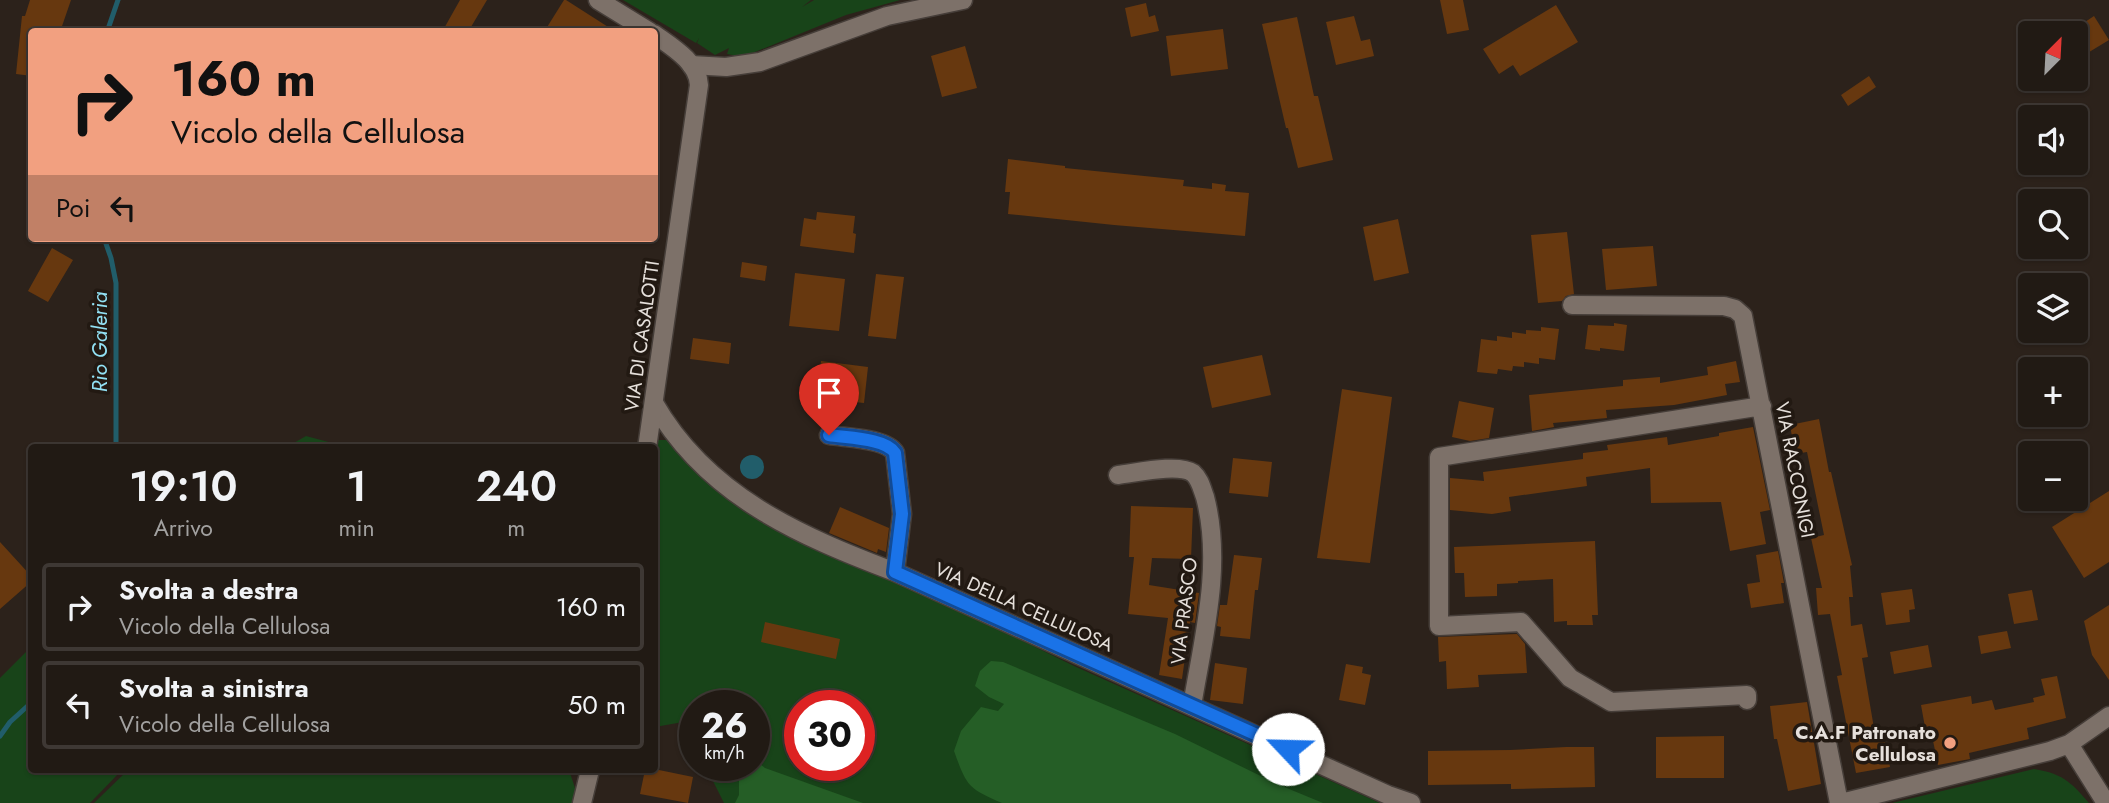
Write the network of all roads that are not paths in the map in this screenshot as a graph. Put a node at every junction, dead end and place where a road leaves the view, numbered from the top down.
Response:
1 (598, 0) edge
2 (963, 0) edge
3 (644, 28) edge
4 (658, 38) edge
5 (691, 65) junction
6 (1572, 305) dead end
7 (654, 404) junction
8 (1762, 406) junction
9 (829, 435) dead end
10 (648, 444) edge
11 (1118, 475) dead end
12 (895, 572) junction
13 (1747, 700) dead end
14 (1192, 706) junction
15 (2109, 716) edge
16 (2069, 744) junction
17 (589, 773) edge
18 (582, 803) edge
19 (1411, 803) edge
20 (1840, 803) edge
21 (2106, 803) edge

1 - 3 street
2 - 5 street
4 - 5 street
5 - 7 street, VIA DI CASALOTTI
6 - 8 street, VIA RACCONIGI
7 - 10 street, VIA DI CASALOTTI
7 - 12 street, VIA DELLA CELLULOSA
8 - 13 street
8 - 20 street, VIA RACCONIGI
9 - 12 street
11 - 14 street, VIA PRASCO
12 - 14 street, VIA DELLA CELLULOSA
14 - 19 street, VIA DELLA CELLULOSA
15 - 16 street
16 - 20 street
16 - 21 street
17 - 18 street

